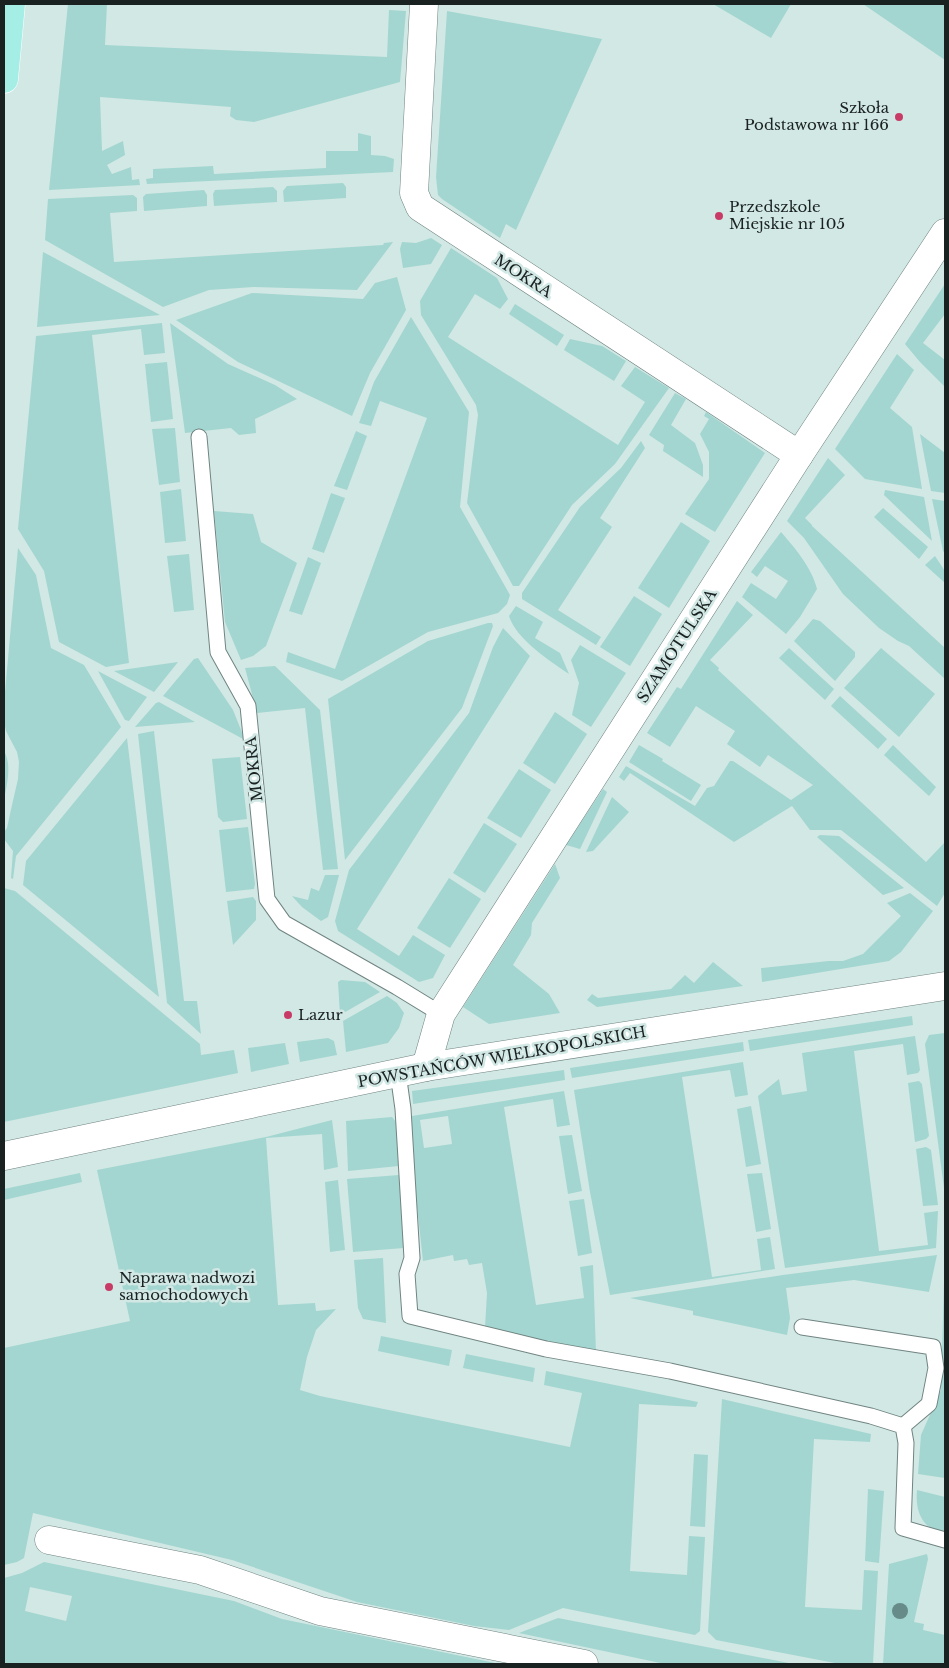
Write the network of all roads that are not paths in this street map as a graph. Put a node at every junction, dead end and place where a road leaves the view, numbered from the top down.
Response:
1 (11, 4) edge
2 (424, 4) edge
3 (4, 78) edge
4 (945, 234) edge
5 (199, 437) dead end
6 (799, 455) junction
7 (945, 963) edge
8 (937, 987) edge
9 (441, 1014) junction
10 (426, 1067) junction
11 (398, 1073) junction
12 (4, 1156) edge
13 (802, 1327) dead end
14 (903, 1426) junction
15 (49, 1540) dead end
16 (945, 1540) edge
17 (584, 1664) edge

1 - 3 main road
2 - 6 street, MOKRA
4 - 6 street, SZAMOTULSKA
5 - 9 lane, MOKRA
6 - 9 street, SZAMOTULSKA
7 - 8 street
8 - 10 street, POWSTAŃCÓW WIELKOPOLSKICH
9 - 10 street, SZAMOTULSKA
10 - 11 street, POWSTAŃCÓW WIELKOPOLSKICH
11 - 12 street, POWSTAŃCÓW WIELKOPOLSKICH
11 - 14 lane
13 - 14 lane
14 - 16 lane
15 - 17 street

